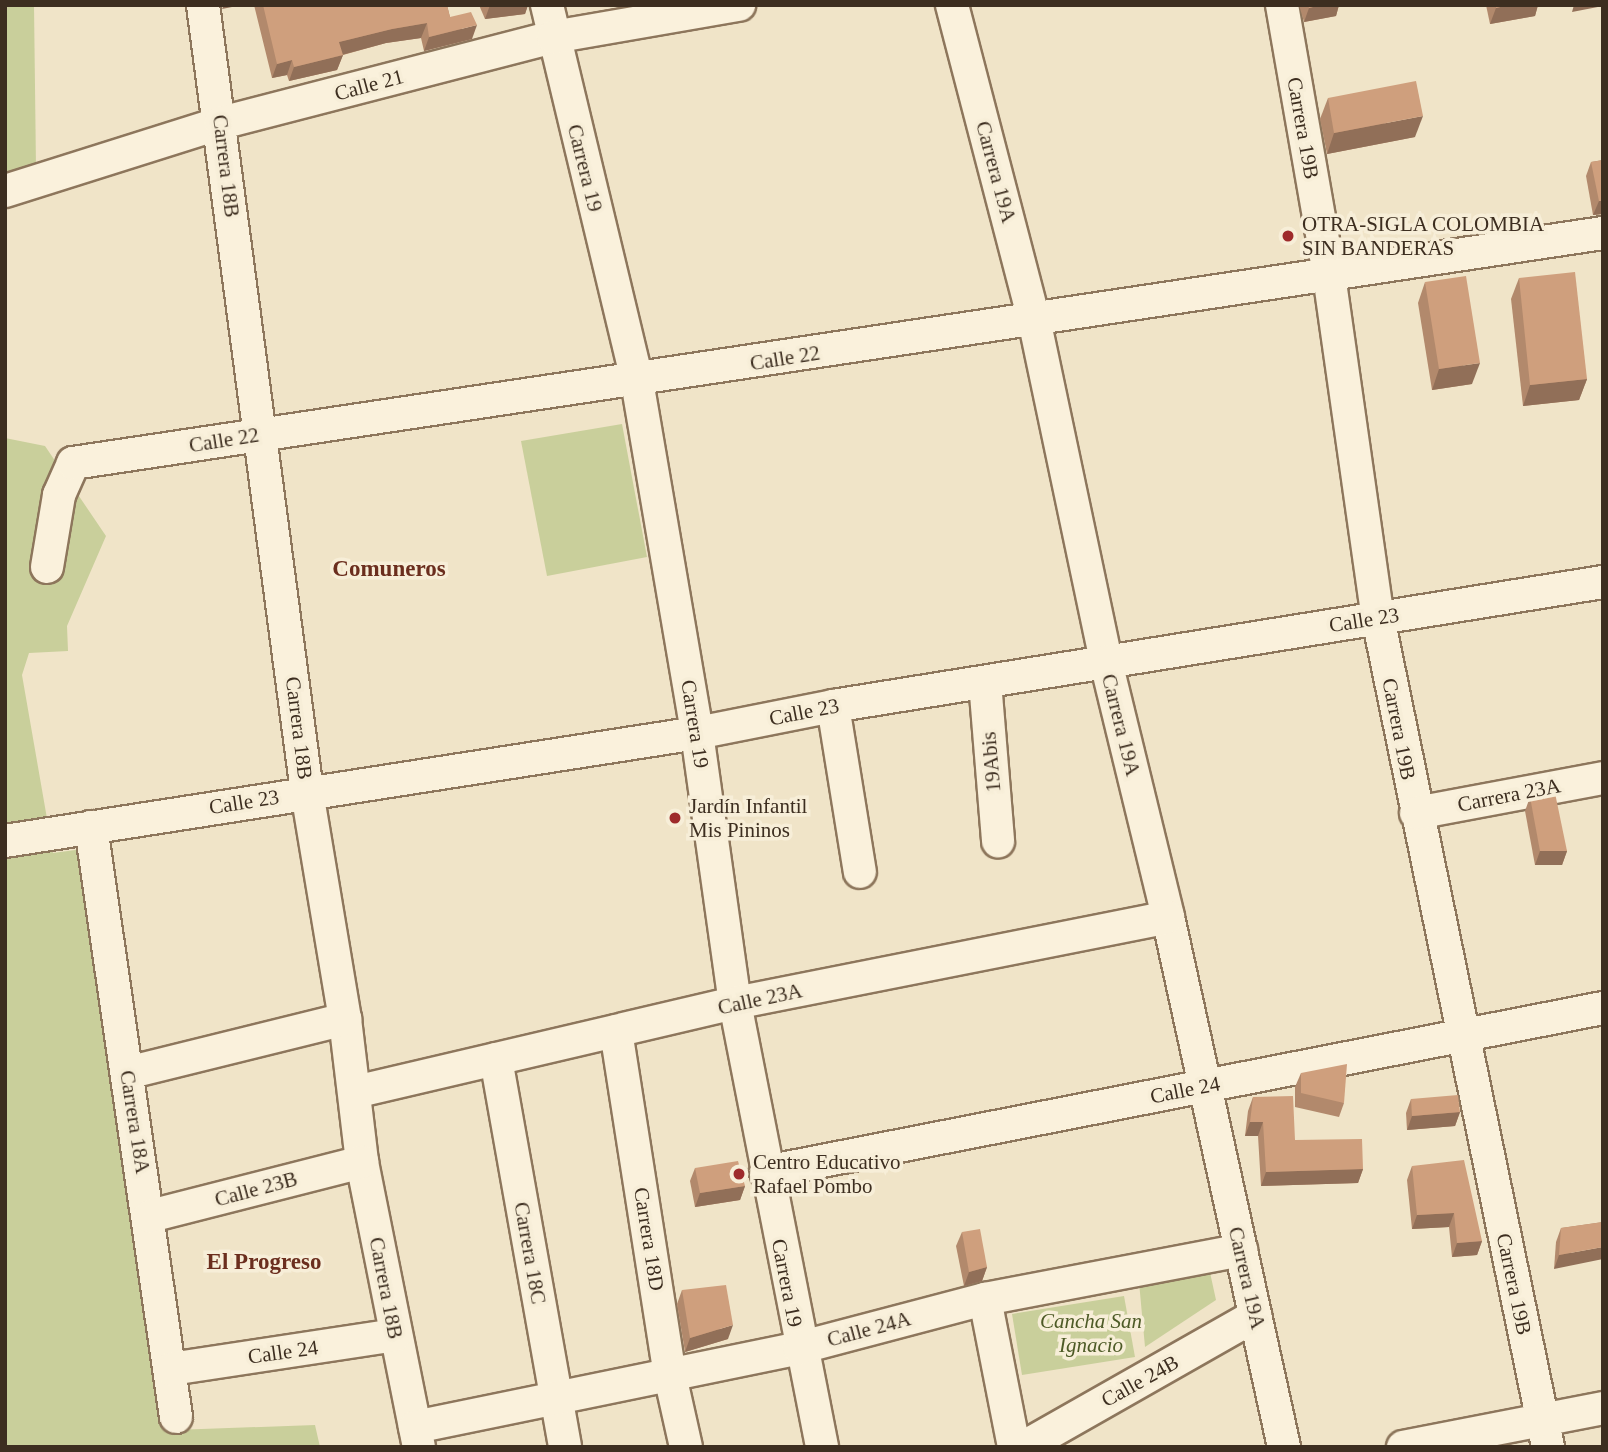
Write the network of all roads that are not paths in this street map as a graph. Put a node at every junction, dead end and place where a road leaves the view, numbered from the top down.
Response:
1 (203, 5) edge
2 (547, 5) edge
3 (739, 5) edge
4 (951, 5) edge
5 (1282, 5) edge
6 (553, 37) junction
7 (221, 123) junction
8 (5, 191) edge
9 (1603, 233) edge
10 (1329, 275) junction
11 (1034, 319) junction
12 (637, 381) junction
13 (260, 435) junction
14 (47, 567) dead end
15 (1603, 582) edge
16 (1378, 618) junction
17 (1106, 662) junction
18 (985, 682) junction
19 (833, 706) junction
20 (697, 733) junction
21 (1603, 778) edge
22 (307, 792) junction
23 (1416, 813) junction
24 (91, 827) junction
25 (5, 841) edge
26 (998, 841) dead end
27 (860, 872) dead end
28 (1168, 917) junction
29 (735, 1003) junction
30 (1603, 1008) edge
31 (345, 1019) junction
32 (616, 1031) junction
33 (1462, 1035) junction
34 (496, 1059) junction
35 (127, 1073) junction
36 (1203, 1086) junction
37 (355, 1092) junction
38 (362, 1161) junction
39 (766, 1172) junction
40 (150, 1216) junction
41 (1241, 1250) junction
42 (985, 1298) junction
43 (1255, 1316) junction
44 (395, 1335) junction
45 (799, 1348) junction
46 (171, 1368) junction
47 (669, 1371) junction
48 (555, 1396) junction
49 (1603, 1408) edge
50 (176, 1417) dead end
51 (1545, 1434) edge
52 (417, 1437) edge
53 (565, 1447) edge
54 (686, 1447) edge
55 (822, 1447) edge
56 (1014, 1447) edge
57 (1024, 1447) edge
58 (1284, 1447) edge
59 (1403, 1447) edge

1 - 7 street, Carrera 18B
2 - 6 street, Carrera 19
3 - 6 street, Calle 21
4 - 11 street, Carrera 19A
5 - 10 street, Carrera 19B
6 - 7 street, Calle 21
6 - 12 street, Carrera 19
7 - 8 street, Calle 21
7 - 13 street, Carrera 18B
9 - 10 street, Calle 22
10 - 11 street, Calle 22
10 - 16 street, Carrera 19B
11 - 12 street, Calle 22
11 - 17 street, Carrera 19A
12 - 13 street, Calle 22
12 - 20 street, Carrera 19
13 - 14 street, Calle 22
13 - 22 street, Carrera 18B
15 - 16 street, Calle 23
16 - 17 street, Calle 23
16 - 23 street, Carrera 19B
17 - 18 street, Calle 23
17 - 28 street, Carrera 19A
18 - 19 street, Calle 23
18 - 26 street, 19Abis
19 - 20 street, Calle 23
19 - 27 street
20 - 22 street, Calle 23
20 - 29 street, Carrera 19
21 - 23 street, Carrera 23A
22 - 24 street, Calle 23
22 - 31 street, Carrera 18B
23 - 33 street, Carrera 19B
24 - 25 street, Calle 23
24 - 35 street, Carrera 18A
28 - 29 street, Calle 23A
28 - 36 street, Carrera 19A
29 - 32 street, Calle 23A
29 - 39 street, Carrera 19
30 - 33 street, Calle 24
31 - 35 street
31 - 37 street, Carrera 18B
32 - 34 street, Calle 23A
32 - 47 street, Carrera 18D
33 - 36 street, Calle 24
33 - 51 street, Carrera 19B
34 - 37 street, Calle 23A
34 - 48 street, Carrera 18C
35 - 40 street, Carrera 18A
36 - 39 street, Calle 24
36 - 41 street, Carrera 19A
37 - 38 street, Carrera 18B
38 - 40 street, Calle 23B
38 - 44 street, Carrera 18B
39 - 45 street, Carrera 19
40 - 46 street, Carrera 18A
41 - 42 street, Calle 24A
41 - 43 street, Carrera 19A
42 - 45 street, Calle 24A
42 - 56 street
43 - 57 street, Calle 24B
43 - 58 street, Carrera 19A
44 - 46 street, Calle 24
44 - 52 street, Carrera 18B
45 - 47 street, Calle 24A
45 - 55 street, Carrera 19
46 - 50 street, Carrera 18A
47 - 48 street, Calle 24A
47 - 54 street, Carrera 18D
48 - 52 street, Calle 24A
48 - 53 street, Carrera 18C
49 - 51 street
51 - 59 street

